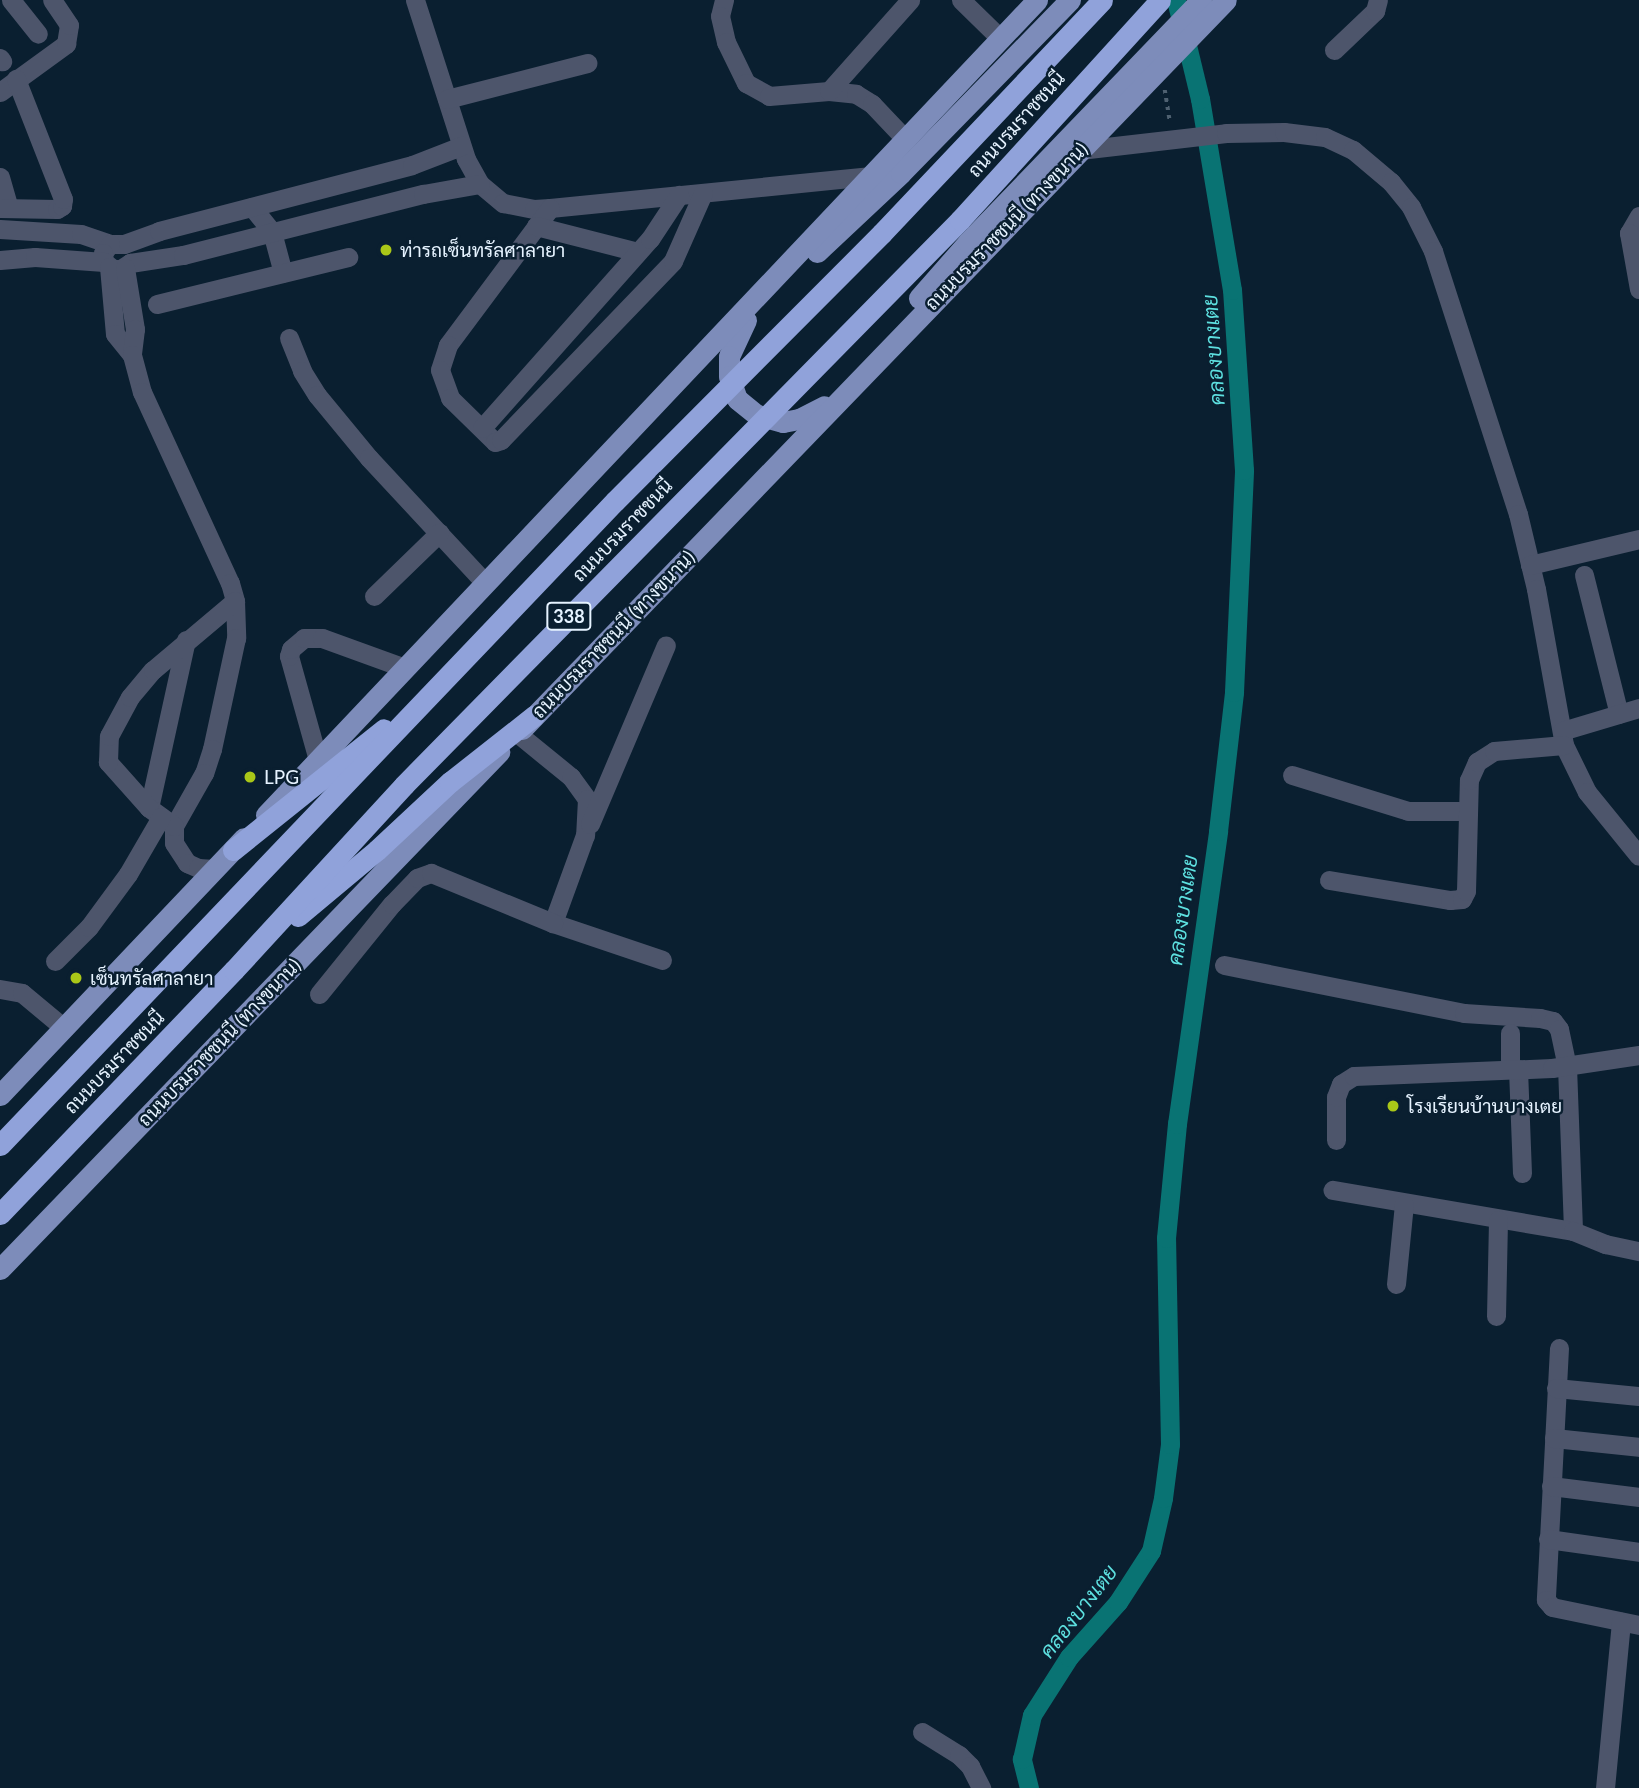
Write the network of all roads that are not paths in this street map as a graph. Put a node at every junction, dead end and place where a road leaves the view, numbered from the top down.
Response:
1 (11, 0) edge
2 (52, 0) edge
3 (415, 0) edge
4 (724, 0) edge
5 (910, 0) edge
6 (961, 0) edge
7 (1037, 0) edge
8 (1070, 0) edge
9 (1102, 0) edge
10 (1160, 0) edge
11 (1226, 0) edge
12 (1378, 0) edge
13 (1205, 9) edge
14 (38, 34) dead end
15 (1001, 39) junction
16 (1335, 50) dead end
17 (587, 63) dead end
18 (16, 79) junction
19 (829, 91) junction
20 (0, 92) edge
21 (447, 99) junction
22 (906, 139) junction
23 (461, 146) junction
24 (1080, 150) junction
25 (412, 165) junction
26 (871, 176) junction
27 (0, 177) edge
28 (480, 184) junction
29 (703, 193) junction
30 (423, 194) junction
31 (679, 195) junction
32 (253, 207) junction
33 (4, 208) edge
34 (550, 208) junction
35 (1639, 216) edge
36 (536, 226) junction
37 (0, 229) edge
38 (272, 232) junction
39 (638, 252) junction
40 (348, 257) dead end
41 (117, 258) junction
42 (0, 260) edge
43 (283, 273) junction
44 (1639, 289) edge
45 (157, 304) dead end
46 (567, 332) junction
47 (289, 338) dead end
48 (586, 352) junction
49 (482, 428) junction
50 (439, 533) junction
51 (1639, 539) edge
52 (1530, 565) junction
53 (1584, 575) dead end
54 (485, 583) junction
55 (374, 596) dead end
56 (235, 601) junction
57 (186, 640) junction
58 (666, 645) dead end
59 (405, 668) junction
60 (442, 684) junction
61 (1633, 714) edge
62 (534, 716) junction
63 (517, 733) junction
64 (1563, 738) junction
65 (318, 760) junction
66 (1292, 775) dead end
67 (1468, 811) junction
68 (162, 817) junction
69 (583, 841) junction
70 (233, 850) junction
71 (1639, 856) edge
72 (215, 869) junction
73 (1329, 880) dead end
74 (553, 923) junction
75 (662, 960) dead end
76 (55, 961) dead end
77 (1224, 965) dead end
78 (233, 970) junction
79 (0, 989) edge
80 (319, 994) dead end
81 (64, 1028) junction
82 (1510, 1033) dead end
83 (1639, 1055) edge
84 (1567, 1066) junction
85 (1514, 1069) junction
86 (0, 1095) edge
87 (1336, 1140) dead end
88 (0, 1146) edge
89 (1522, 1173) dead end
90 (1332, 1189) dead end
91 (1404, 1204) junction
92 (0, 1214) edge
93 (1498, 1220) junction
94 (1573, 1231) junction
95 (1639, 1251) edge
96 (0, 1269) edge
97 (1396, 1284) dead end
98 (1496, 1317) dead end
99 (1559, 1348) dead end
100 (1556, 1388) junction
101 (1639, 1396) edge
102 (1554, 1438) junction
103 (1639, 1447) edge
104 (1550, 1486) junction
105 (1639, 1497) edge
106 (1548, 1539) junction
107 (1639, 1552) edge
108 (1630, 1623) edge
109 (922, 1732) dead end
110 (981, 1788) edge
111 (1605, 1788) edge

1 - 14 street
2 - 18 street
3 - 21 street
4 - 19 street
5 - 19 street
6 - 15 street
7 - 15 main road
8 - 13 main road
9 - 60 highway, ถนนบรมราชชนนี / 338
10 - 78 highway, ถนนบรมราชชนนี / 338
11 - 13 main road, ถนนบรมราชชนนี (ทางขนาน) / 338
12 - 16 street
13 - 24 main road, ถนนบรมราชชนนี (ทางขนาน) / 338
15 - 22 main road
17 - 21 street
18 - 20 street
18 - 33 street
19 - 22 street
21 - 23 street
22 - 26 main road
23 - 25 street
23 - 28 street
24 - 52 street
24 - 62 main road, ถนนบรมราชชนนี (ทางขนาน) / 338
25 - 30 street
25 - 32 street
26 - 29 street
26 - 54 main road
27 - 33 street
28 - 30 street
28 - 34 street
29 - 31 street
29 - 48 street
30 - 38 street
31 - 34 street
31 - 39 street
32 - 38 street
32 - 41 street
34 - 36 street
35 - 44 street
36 - 39 street
36 - 49 street
37 - 41 street
38 - 41 street
38 - 43 street
39 - 46 street
40 - 43 street
41 - 42 street
41 - 56 street
43 - 45 street
46 - 48 street
46 - 49 street
47 - 50 street
48 - 49 street
50 - 54 street
50 - 55 street
51 - 52 street
52 - 64 street
53 - 61 street
54 - 59 main road
56 - 57 street
56 - 68 street
57 - 68 street
57 - 68 street
58 - 69 street
59 - 65 main road
59 - 65 street
60 - 70 highway
60 - 88 highway, ถนนบรมราชชนนี / 338
61 - 64 street
62 - 63 main road, ถนนบรมราชชนนี (ทางขนาน) / 338
62 - 78 highway
63 - 69 street
63 - 96 main road, ถนนบรมราชชนนี (ทางขนาน) / 338
64 - 67 street
64 - 71 street
65 - 70 main road
66 - 67 street
67 - 73 street
68 - 72 street
68 - 76 street
69 - 74 street
70 - 72 main road
72 - 81 main road
74 - 75 street
74 - 80 street
77 - 84 street
78 - 92 highway, ถนนบรมราชชนนี / 338
79 - 81 street
81 - 86 main road
82 - 85 street
83 - 84 street
84 - 85 street
84 - 94 street
85 - 87 street
85 - 89 street
90 - 91 street
91 - 93 street
91 - 97 street
93 - 94 street
93 - 98 street
94 - 95 street
99 - 100 street
100 - 101 street
100 - 102 street
102 - 103 street
102 - 104 street
104 - 105 street
104 - 106 street
106 - 107 street
106 - 108 street
108 - 111 street
109 - 110 street

